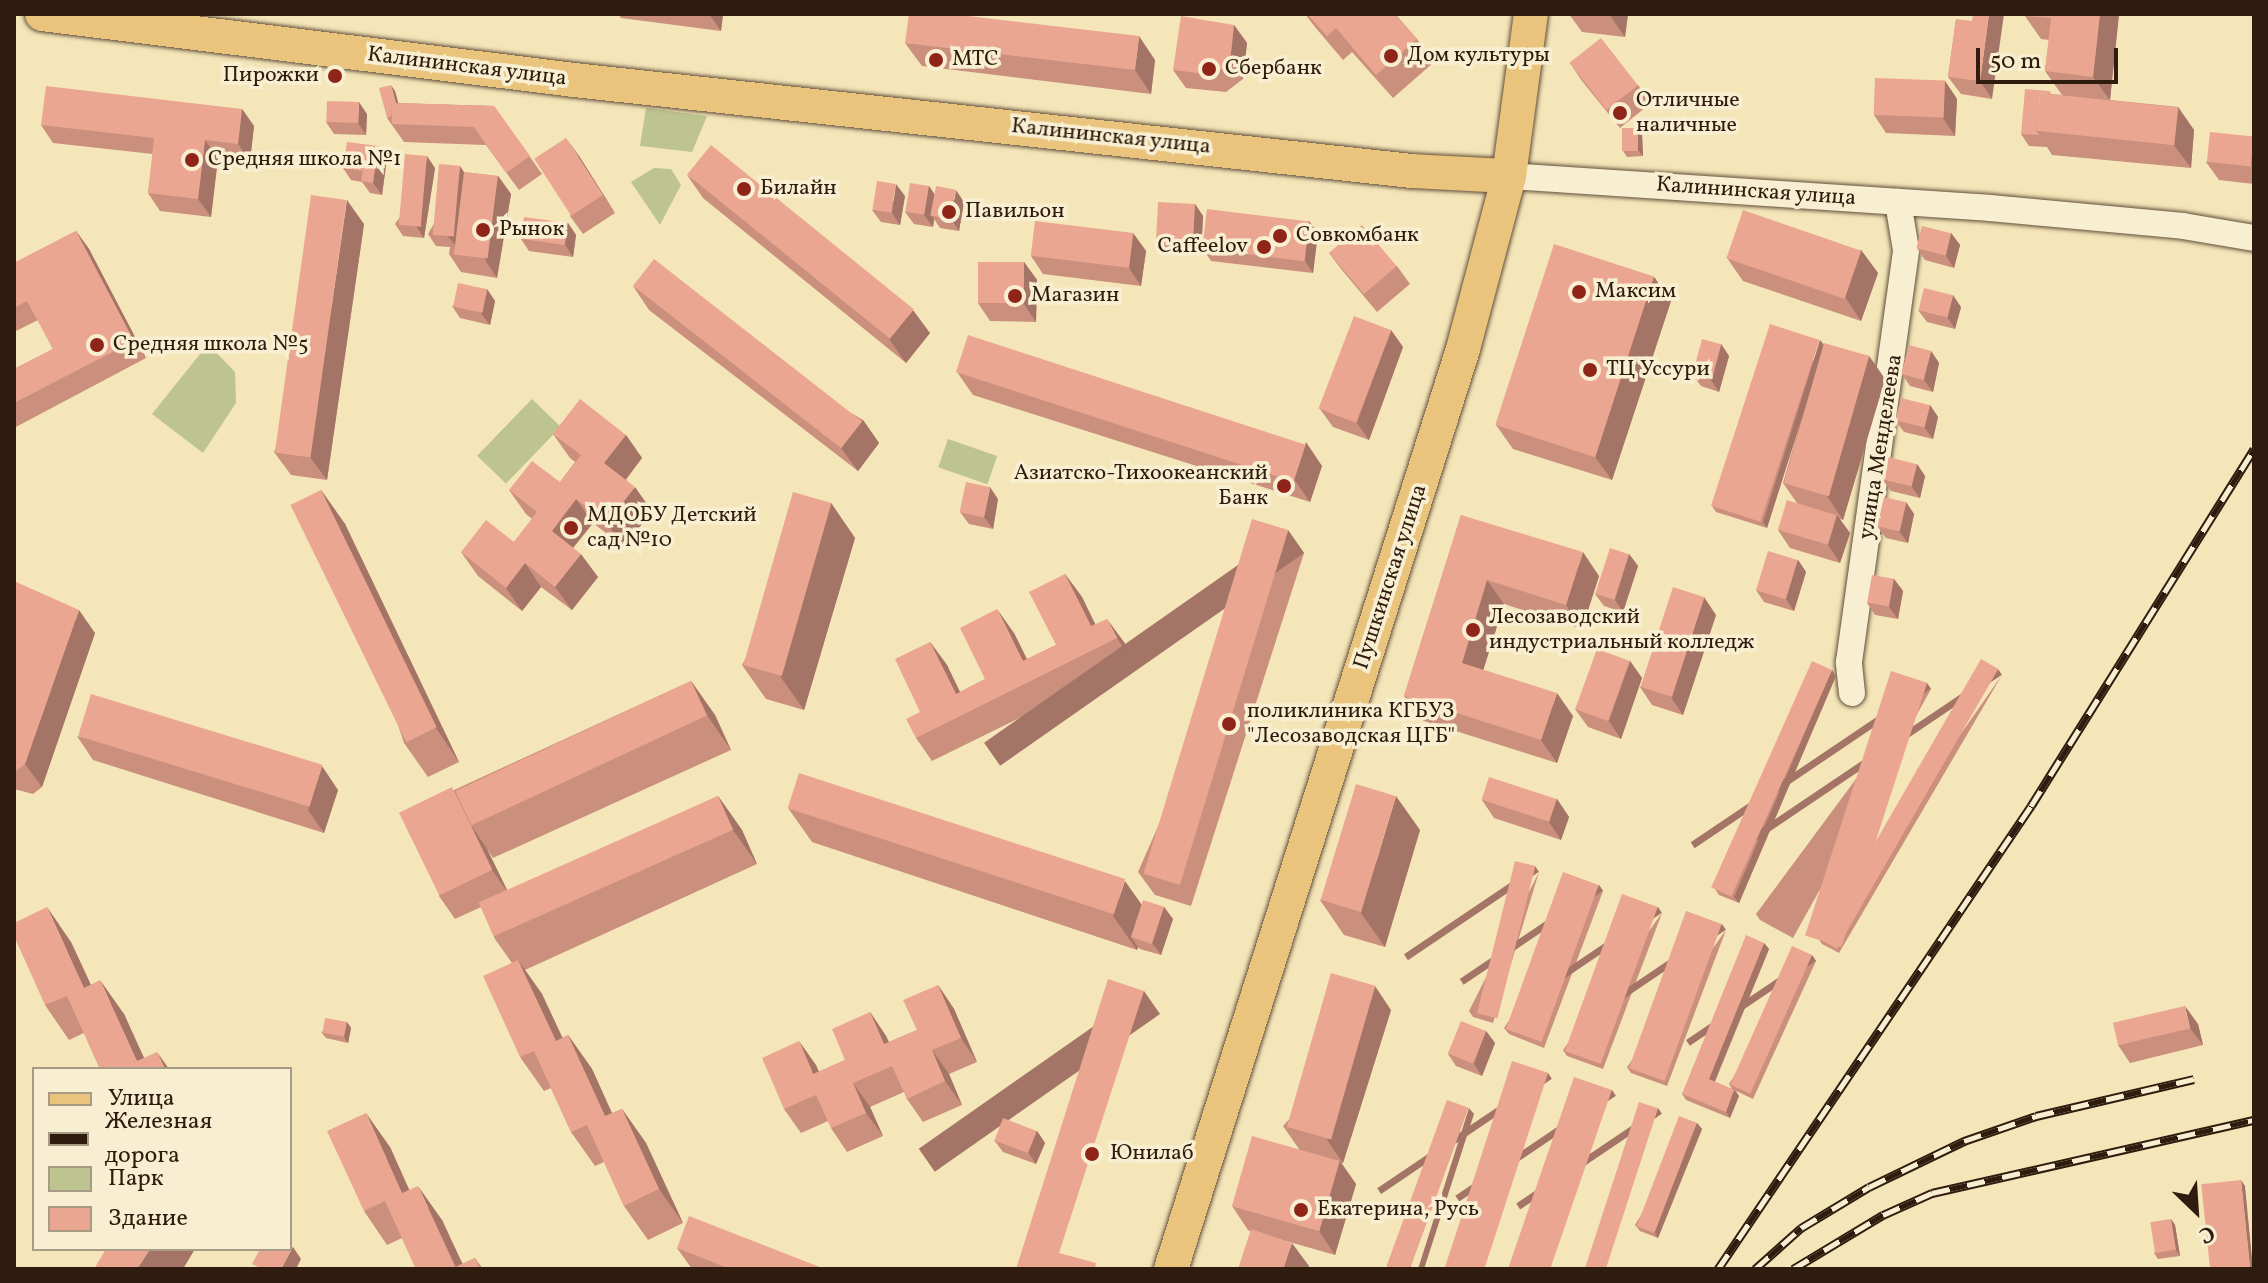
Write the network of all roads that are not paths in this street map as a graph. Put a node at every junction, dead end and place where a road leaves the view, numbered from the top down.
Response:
1 (42, 14) edge
2 (1531, 14) edge
3 (1509, 176) junction
4 (1898, 202) junction
5 (2254, 220) edge
6 (2241, 236) edge
7 (1852, 693) dead end
8 (1171, 1269) edge

1 - 3 main road, Калининская улица
2 - 3 main road, Пушкинская улица
3 - 4 street, Калининская улица
3 - 8 main road, Пушкинская улица
4 - 6 street, Калининская улица
4 - 7 street, улица Менделеева
5 - 6 street

